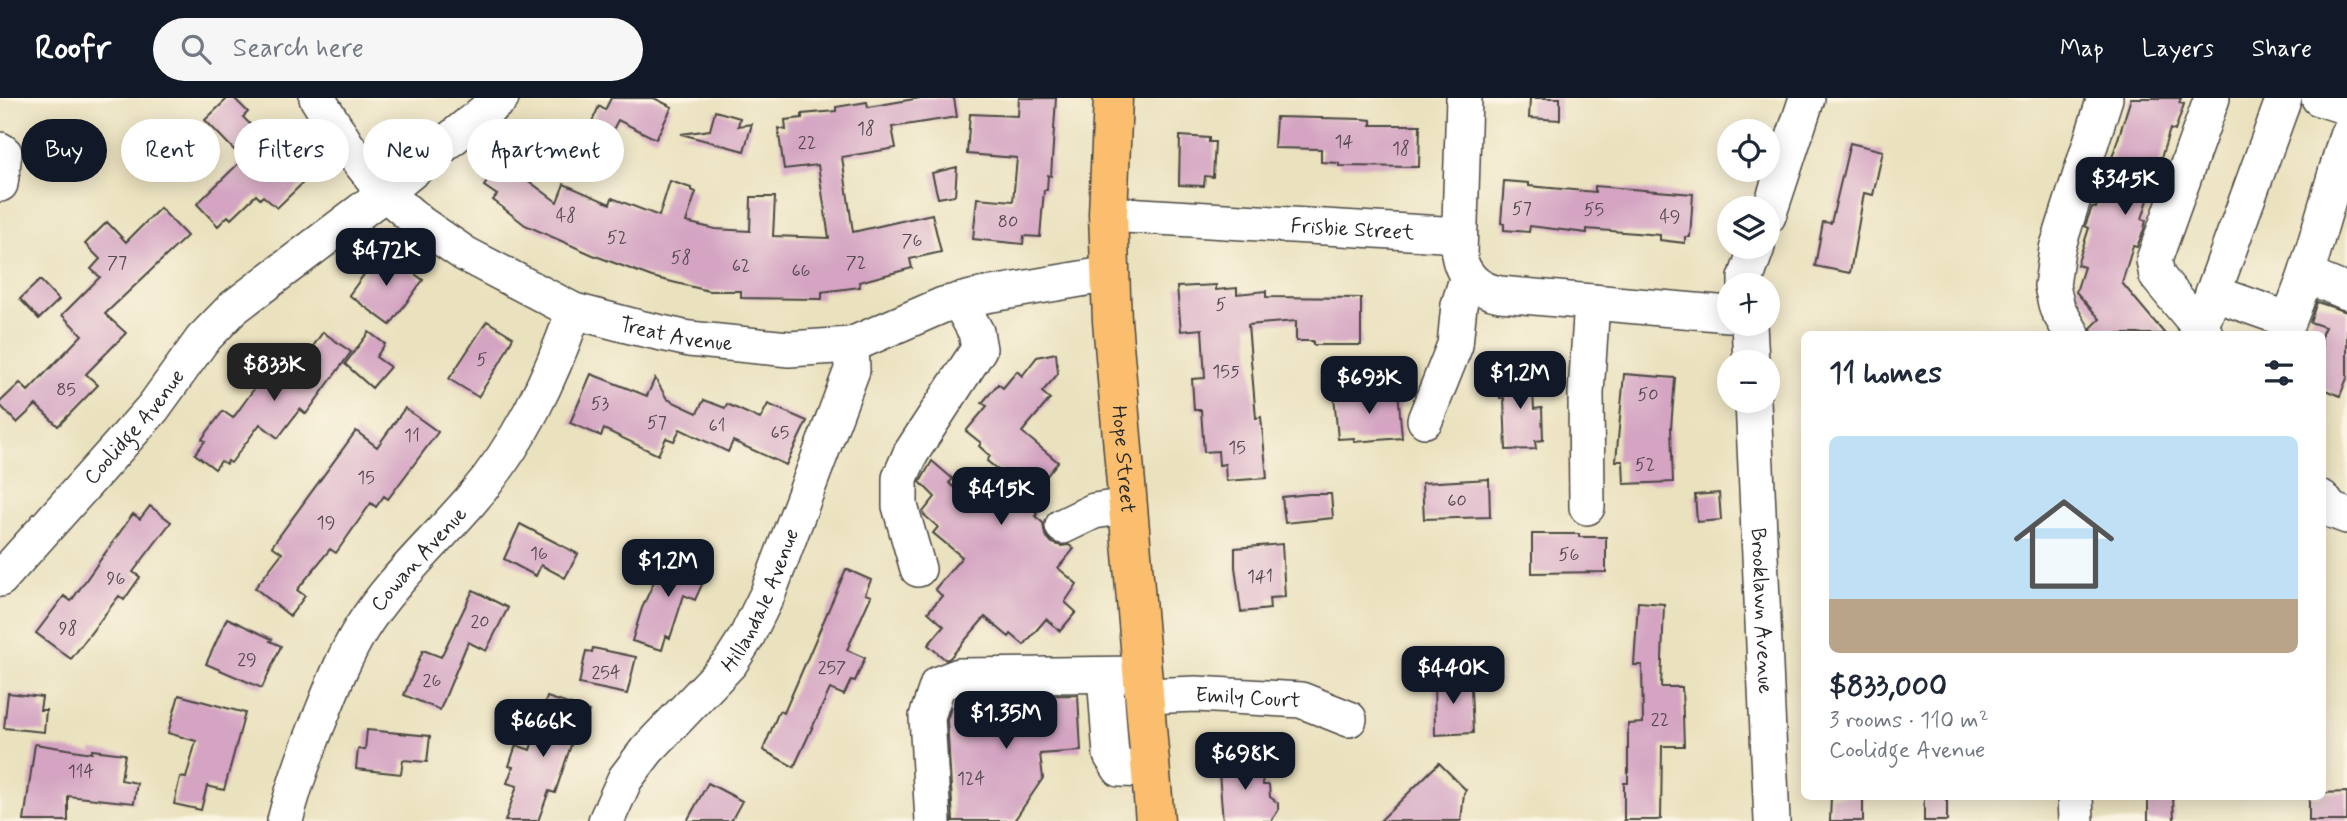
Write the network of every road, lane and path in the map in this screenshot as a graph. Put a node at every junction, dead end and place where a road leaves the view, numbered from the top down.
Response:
1 (317, 98) edge
2 (501, 98) edge
3 (1113, 98) edge
4 (1464, 98) edge
5 (1807, 98) edge
6 (2105, 98) edge
7 (2212, 98) edge
8 (2284, 98) edge
9 (2319, 98) edge
10 (2347, 107) edge
11 (2347, 135) edge
12 (2341, 174) edge
13 (385, 194) junction
14 (1775, 196) edge
15 (1108, 214) junction
16 (1459, 235) junction
17 (1110, 274) junction
18 (2306, 275) junction
19 (1468, 276) junction
20 (2347, 292) edge
21 (2213, 293) junction
22 (959, 301) junction
23 (1592, 302) junction
24 (574, 311) junction
25 (1717, 313) edge
26 (2070, 331) edge
27 (2202, 331) edge
28 (2203, 331) edge
29 (851, 345) junction
30 (1754, 413) edge
31 (1425, 420) dead end
32 (2326, 503) edge
33 (1128, 506) junction
34 (1587, 507) dead end
35 (2347, 516) edge
36 (2347, 524) edge
37 (1063, 526) dead end
38 (2326, 535) edge
39 (918, 569) dead end
40 (0, 579) edge
41 (1105, 675) junction
42 (1144, 685) junction
43 (1349, 719) dead end
44 (1151, 770) junction
45 (2075, 800) edge
46 (285, 821) edge
47 (606, 821) edge
48 (933, 821) edge
49 (1155, 821) edge
50 (1772, 821) edge
51 (2076, 821) edge

1 - 13 street, Treat Avenue
2 - 13 street, Coolidge Avenue
3 - 15 main road, Hope Street
4 - 16 street
5 - 14 street
6 - 26 street
7 - 27 street
8 - 21 street
9 - 10 street
11 - 12 street
12 - 18 street
13 - 24 street, Treat Avenue
13 - 40 street, Coolidge Avenue
15 - 16 street, Frisbie Street
15 - 17 main road, Hope Street
16 - 19 street
17 - 22 street, Treat Avenue
17 - 33 main road, Hope Street
18 - 20 street
18 - 21 street
19 - 23 street
19 - 31 street
21 - 28 street
22 - 29 street, Treat Avenue
22 - 39 street
23 - 25 street
23 - 34 street
24 - 29 street, Treat Avenue
24 - 46 street, Cowan Avenue
29 - 47 street, Hillandale Avenue
30 - 50 street, Brooklawn Avenue
32 - 35 street
33 - 37 street
33 - 42 main road, Hope Street
36 - 38 street
41 - 42 street, Emily Court
41 - 44 street
41 - 48 street, Emily Court
42 - 43 street, Emily Court
42 - 44 main road, Hope Street
44 - 49 main road, Hope Street
45 - 51 street

